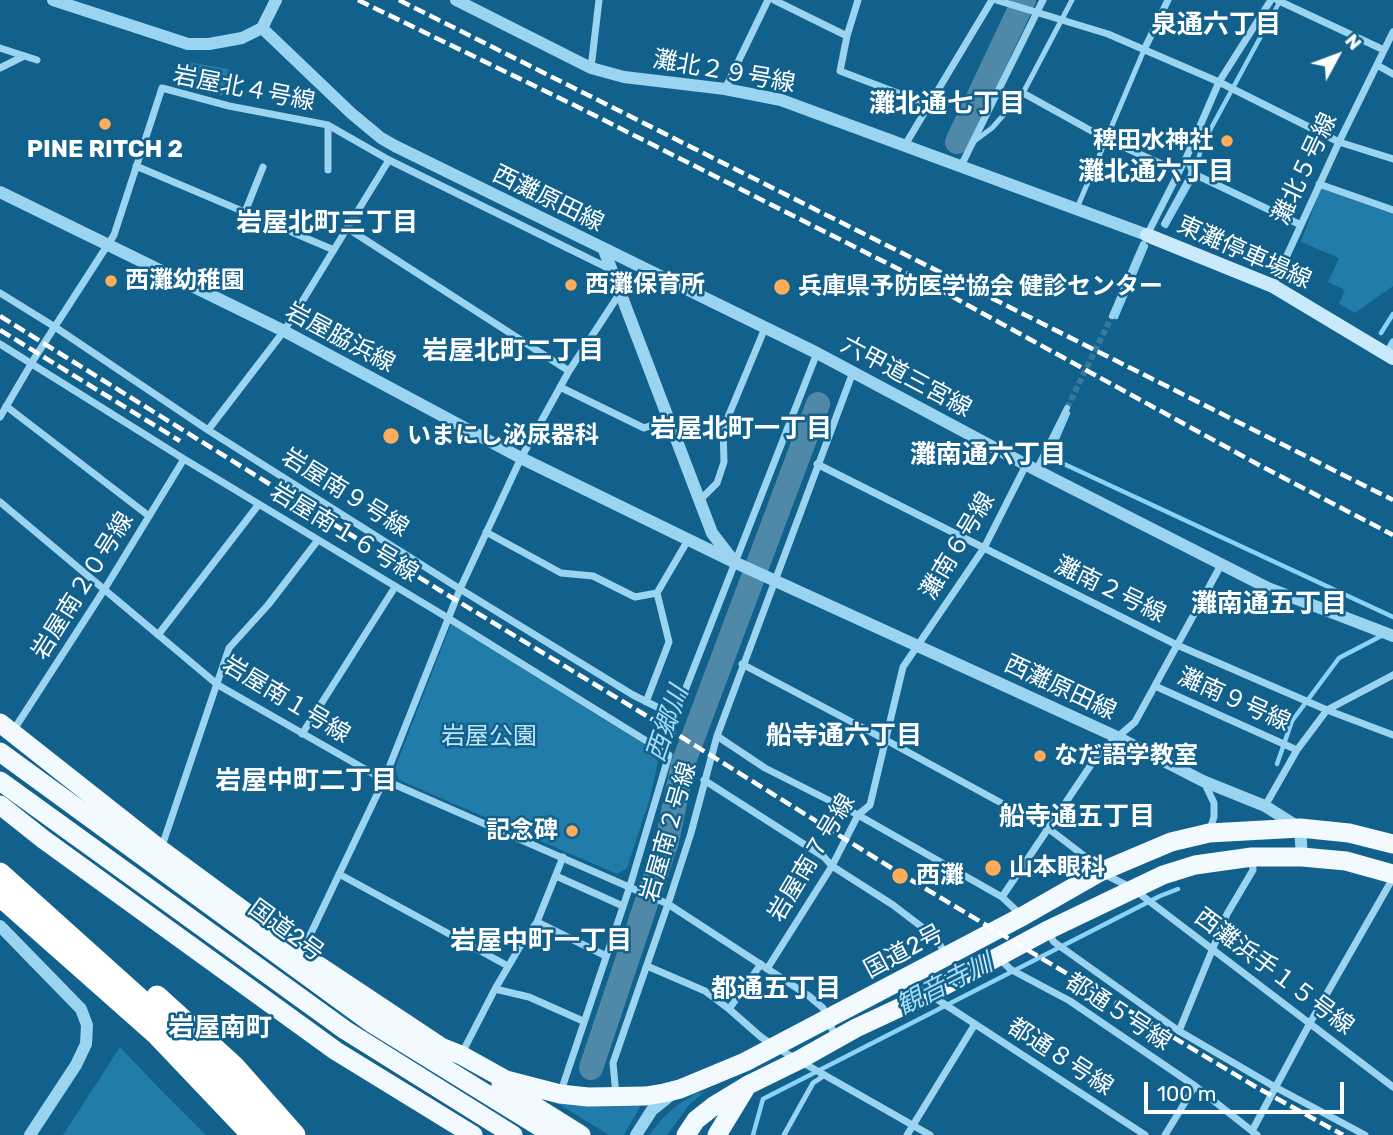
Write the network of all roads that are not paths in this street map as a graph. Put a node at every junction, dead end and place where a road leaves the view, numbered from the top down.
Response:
1 (53, 0) edge
2 (276, 0) edge
3 (456, 0) edge
4 (599, 0) edge
5 (768, 0) edge
6 (774, 0) edge
7 (858, 0) edge
8 (994, 0) edge
9 (1042, 0) edge
10 (1072, 0) edge
11 (1168, 0) edge
12 (1271, 0) edge
13 (1277, 0) edge
14 (1036, 12) junction
15 (1062, 20) junction
16 (262, 28) junction
17 (1393, 32) edge
18 (847, 36) junction
19 (0, 48) edge
20 (1144, 50) junction
21 (1384, 50) junction
22 (24, 56) junction
23 (37, 60) dead end
24 (1377, 65) junction
25 (0, 68) edge
26 (591, 68) junction
27 (1393, 74) edge
28 (1219, 82) junction
29 (725, 89) junction
30 (1023, 93) junction
31 (929, 105) junction
32 (328, 125) junction
33 (1106, 139) junction
34 (1339, 142) junction
35 (972, 144) junction
36 (905, 145) junction
37 (1187, 156) junction
38 (1393, 159) edge
39 (389, 160) junction
40 (136, 166) junction
41 (961, 166) junction
42 (263, 167) dead end
43 (328, 170) dead end
44 (1179, 172) junction
45 (1192, 173) junction
46 (1319, 184) junction
47 (0, 192) edge
48 (1076, 209) junction
49 (1393, 210) edge
50 (245, 212) junction
51 (1164, 224) dead end
52 (1301, 225) junction
53 (347, 229) junction
54 (1145, 239) junction
55 (107, 245) junction
56 (334, 250) junction
57 (604, 250) junction
58 (612, 270) junction
59 (1273, 286) junction
60 (620, 292) junction
61 (0, 293) edge
62 (1112, 316) tunnel mouth
63 (765, 328) junction
64 (53, 329) junction
65 (284, 331) junction
66 (0, 344) edge
67 (1391, 351) edge
68 (817, 352) junction
69 (33, 361) junction
70 (569, 371) junction
71 (853, 372) junction
72 (560, 387) junction
73 (6, 405) junction
74 (1067, 408) tunnel mouth
75 (0, 417) edge
76 (669, 419) junction
77 (208, 430) junction
78 (521, 458) junction
79 (184, 459) junction
80 (817, 464) junction
81 (1031, 468) junction
82 (700, 500) junction
83 (0, 502) edge
84 (259, 504) junction
85 (149, 516) junction
86 (486, 532) junction
87 (318, 540) junction
88 (688, 540) junction
89 (984, 548) junction
90 (734, 562) junction
91 (1221, 565) junction
92 (773, 580) junction
93 (395, 587) junction
94 (460, 589) junction
95 (104, 590) junction
96 (657, 593) junction
97 (449, 618) junction
98 (158, 635) junction
99 (1393, 636) edge
100 (919, 645) junction
101 (1177, 645) junction
102 (742, 664) junction
103 (1393, 675) edge
104 (218, 685) junction
105 (1155, 686) junction
106 (646, 702) junction
107 (1327, 710) junction
108 (6, 728) edge
109 (302, 734) junction
110 (1393, 735) edge
111 (717, 736) junction
112 (1117, 737) junction
113 (884, 738) junction
114 (1294, 749) junction
115 (1, 752) edge
116 (384, 780) junction
117 (704, 780) junction
118 (0, 781) edge
119 (1203, 781) junction
120 (0, 805) edge
121 (1265, 806) junction
122 (858, 815) junction
123 (1300, 828) junction
124 (1049, 829) junction
125 (1209, 833) junction
126 (1393, 844) edge
127 (161, 850) junction
128 (563, 857) junction
129 (1252, 857) junction
130 (1302, 857) junction
131 (832, 866) junction
132 (1100, 872) junction
133 (0, 873) edge
134 (339, 874) junction
135 (556, 876) junction
136 (1393, 876) edge
137 (630, 886) junction
138 (1132, 888) junction
139 (0, 896) edge
140 (1002, 897) junction
141 (668, 904) junction
142 (623, 906) junction
143 (46, 913) junction
144 (23, 916) junction
145 (1023, 916) junction
146 (537, 922) junction
147 (0, 926) edge
148 (1050, 936) junction
149 (1213, 950) junction
150 (606, 956) junction
151 (948, 956) junction
152 (309, 958) junction
153 (1004, 962) junction
154 (508, 966) junction
155 (646, 966) junction
156 (764, 966) junction
157 (495, 989) junction
158 (934, 997) junction
159 (729, 1009) junction
160 (281, 1011) junction
161 (583, 1021) junction
162 (1310, 1023) junction
163 (975, 1024) junction
164 (1179, 1031) junction
165 (836, 1039) junction
166 (441, 1046) junction
167 (777, 1048) junction
168 (811, 1048) junction
169 (461, 1055) junction
170 (825, 1075) junction
171 (748, 1085) junction
172 (1195, 1086) junction
173 (1275, 1087) junction
174 (1393, 1087) edge
175 (680, 1089) junction
176 (560, 1094) junction
177 (616, 1096) junction
178 (911, 1126) junction
179 (1254, 1133) edge
180 (30, 1135) edge
181 (235, 1135) edge
182 (251, 1135) edge
183 (274, 1135) edge
184 (295, 1135) edge
185 (473, 1135) edge
186 (513, 1135) edge
187 (553, 1135) edge
188 (581, 1135) edge
189 (636, 1135) edge
190 (686, 1135) edge
191 (717, 1135) edge
192 (784, 1135) edge
193 (907, 1135) edge
194 (930, 1135) edge
195 (1145, 1135) edge
196 (1165, 1135) edge
197 (1365, 1135) edge

1 - 16 street
2 - 16 street
3 - 26 street, 灘北２９号線
4 - 26 street
5 - 29 street
6 - 18 street
7 - 18 street
8 - 14 street
8 - 31 street
9 - 14 street
10 - 15 lane
11 - 20 street
12 - 28 street
13 - 21 street
14 - 15 street
14 - 35 street
15 - 20 street
15 - 30 lane
16 - 57 street, 西灘原田線
17 - 21 street, 灘北５号線
18 - 31 street
19 - 22 street
20 - 28 street
20 - 33 lane
21 - 24 street, 灘北５号線
22 - 23 street
22 - 25 street
24 - 27 street
24 - 34 street, 灘北５号線
26 - 29 street, 灘北２９号線
28 - 34 street
28 - 37 street
29 - 36 street, 灘北２９号線
30 - 33 street
30 - 35 lane
31 - 36 street
32 - 39 street, 岩屋北４号線
32 - 40 street, 岩屋北４号線
32 - 43 street
33 - 44 street
33 - 48 lane
34 - 38 street
34 - 46 street, 灘北５号線
35 - 41 street
36 - 41 street, 灘北２９号線
37 - 44 street
37 - 45 street
39 - 53 street
39 - 58 street, 岩屋北４号線
40 - 50 street
40 - 55 street, 岩屋北４号線
41 - 48 street, 灘北２９号線
42 - 50 street
44 - 54 street
45 - 51 street
45 - 52 street
46 - 49 street
46 - 52 street, 灘北５号線
47 - 55 street, 岩屋脇浜線
48 - 54 street, 灘北２９号線
50 - 56 street
52 - 59 street, 灘北５号線
53 - 56 street
53 - 70 street
54 - 59 main road, 東灘停車場線
54 - 62 street
55 - 64 street, 岩屋北４号線
55 - 65 street, 岩屋脇浜線
56 - 65 street
57 - 58 street, 西灘原田線
57 - 63 street, 六甲道三宮線
58 - 60 street, 西灘原田線
59 - 67 main road, 東灘停車場線
60 - 70 street
60 - 76 street, 西灘原田線
61 - 64 street, 岩屋南９号線
63 - 68 street, 六甲道三宮線
63 - 82 street
64 - 69 street, 岩屋北４号線
64 - 77 street, 岩屋南９号線
65 - 77 street
65 - 78 street, 岩屋脇浜線
66 - 69 street, 岩屋南１６号線
68 - 71 street, 六甲道三宮線
68 - 90 street
69 - 73 street, 岩屋北４号線
69 - 79 street, 岩屋南１６号線
70 - 72 street
71 - 80 street, 岩屋南２号線
71 - 81 street, 六甲道三宮線
72 - 76 street
72 - 78 street
73 - 75 street, 岩屋北４号線
73 - 85 street
74 - 81 street
76 - 82 street, 西灘原田線
77 - 94 street, 岩屋南９号線
78 - 86 street
78 - 88 street, 岩屋脇浜線
79 - 84 street, 岩屋南１６号線
79 - 85 street, 岩屋南２０号線
80 - 89 street, 灘南２号線
80 - 92 street, 岩屋南２号線
81 - 89 street, 灘南６号線
81 - 91 street, 六甲道三宮線
82 - 90 street, 西灘原田線
83 - 95 street, 岩屋南１号線
84 - 87 street, 岩屋南１６号線
84 - 98 street
85 - 95 street, 岩屋南２０号線
86 - 94 street
86 - 96 street
87 - 93 street, 岩屋南１６号線
87 - 104 street
88 - 90 street, 岩屋脇浜線
88 - 96 street
89 - 100 street, 灘南６号線
89 - 101 street, 灘南２号線
90 - 92 street, 岩屋脇浜線
90 - 106 street, 岩屋南９号線
91 - 99 street, 六甲道三宮線
91 - 101 street
92 - 100 street, 西灘原田線
92 - 102 street, 岩屋南２号線
93 - 97 street, 岩屋南１６号線
93 - 109 street
94 - 97 street
94 - 106 street, 岩屋南９号線
95 - 98 street, 岩屋南１号線
95 - 108 street, 岩屋南２０号線
96 - 106 street
97 - 116 street
97 - 137 street, 岩屋南１６号線
98 - 104 street, 岩屋南１号線
100 - 112 street, 西灘原田線
100 - 113 street, 岩屋南７号線
101 - 105 street
101 - 107 street, 灘南２号線
102 - 111 street, 岩屋南２号線
102 - 113 street, 西灘浜手１５号線
103 - 107 street
104 - 109 street, 岩屋南１号線
104 - 127 street
105 - 112 street
105 - 114 street, 灘南９号線
107 - 110 street, 灘南２号線
107 - 114 street
108 - 127 highway, 国道2号
109 - 116 street, 岩屋南１号線
111 - 117 street, 岩屋南２号線
111 - 122 street
112 - 119 street, 西灘原田線
112 - 124 street
113 - 122 street, 岩屋南７号線
113 - 124 street, 西灘浜手１５号線
114 - 121 street
115 - 187 highway, 国道2号
116 - 128 street, 岩屋南１号線
116 - 134 street
117 - 131 street
117 - 141 street, 岩屋南２号線
118 - 186 highway, 国道2号
119 - 121 street, 西灘原田線
119 - 125 street
120 - 160 highway
121 - 123 street, 西灘原田線
122 - 131 street, 岩屋南７号線
122 - 140 street
123 - 125 highway, 国道2号
123 - 126 highway, 国道2号
123 - 130 street
124 - 132 street, 西灘浜手１５号線
124 - 140 street
125 - 132 highway, 国道2号
127 - 152 highway, 国道2号
128 - 135 street
128 - 137 street, 岩屋南１号線
129 - 130 highway, 国道2号
129 - 138 highway, 国道2号
129 - 149 street
130 - 136 highway, 国道2号
131 - 151 street
131 - 156 street, 岩屋南７号線
132 - 138 street, 西灘浜手１５号線
132 - 145 highway, 国道2号
133 - 143 highway
134 - 152 street
134 - 154 street
135 - 142 street
135 - 146 street
136 - 162 street
137 - 141 street, 岩屋南１号線
137 - 142 street
138 - 148 highway, 国道2号
138 - 149 street, 西灘浜手１５号線
139 - 144 highway
140 - 145 street
141 - 155 street, 岩屋南２号線
141 - 156 street
142 - 150 street
143 - 183 highway
143 - 184 highway
144 - 181 highway
144 - 182 highway
145 - 151 highway, 国道2号
146 - 150 street
146 - 154 street
147 - 180 street
148 - 153 highway, 国道2号
148 - 164 street
149 - 162 street, 西灘浜手１５号線
149 - 164 street
150 - 161 street
151 - 168 highway, 国道2号
152 - 160 highway
152 - 166 highway, 国道2号
153 - 158 highway, 国道2号
153 - 172 street, 都通５号線
154 - 157 street
155 - 159 street
155 - 177 street, 岩屋南２号線
156 - 159 street, 岩屋南７号線
156 - 168 street
157 - 161 street
157 - 169 street
158 - 163 street, 都通８号線
158 - 165 highway, 国道2号
159 - 167 street
160 - 185 highway
161 - 176 street
162 - 173 street
162 - 174 street, 西灘浜手１５号線
163 - 178 street
163 - 195 street, 都通８号線
164 - 173 street
165 - 168 highway, 国道2号
165 - 168 street
166 - 169 highway, 国道2号
166 - 188 highway, 国道2号
167 - 168 highway, 国道2号
167 - 168 street
167 - 175 highway, 国道2号
168 - 170 street
168 - 171 highway, 国道2号
169 - 176 highway, 国道2号
170 - 178 street
170 - 192 lane
171 - 190 highway, 国道2号
171 - 191 highway
172 - 179 street, 都通５号線
172 - 196 street
173 - 179 street
173 - 197 street
175 - 177 highway, 国道2号
175 - 189 street
176 - 177 highway, 国道2号
178 - 193 street
178 - 194 street

